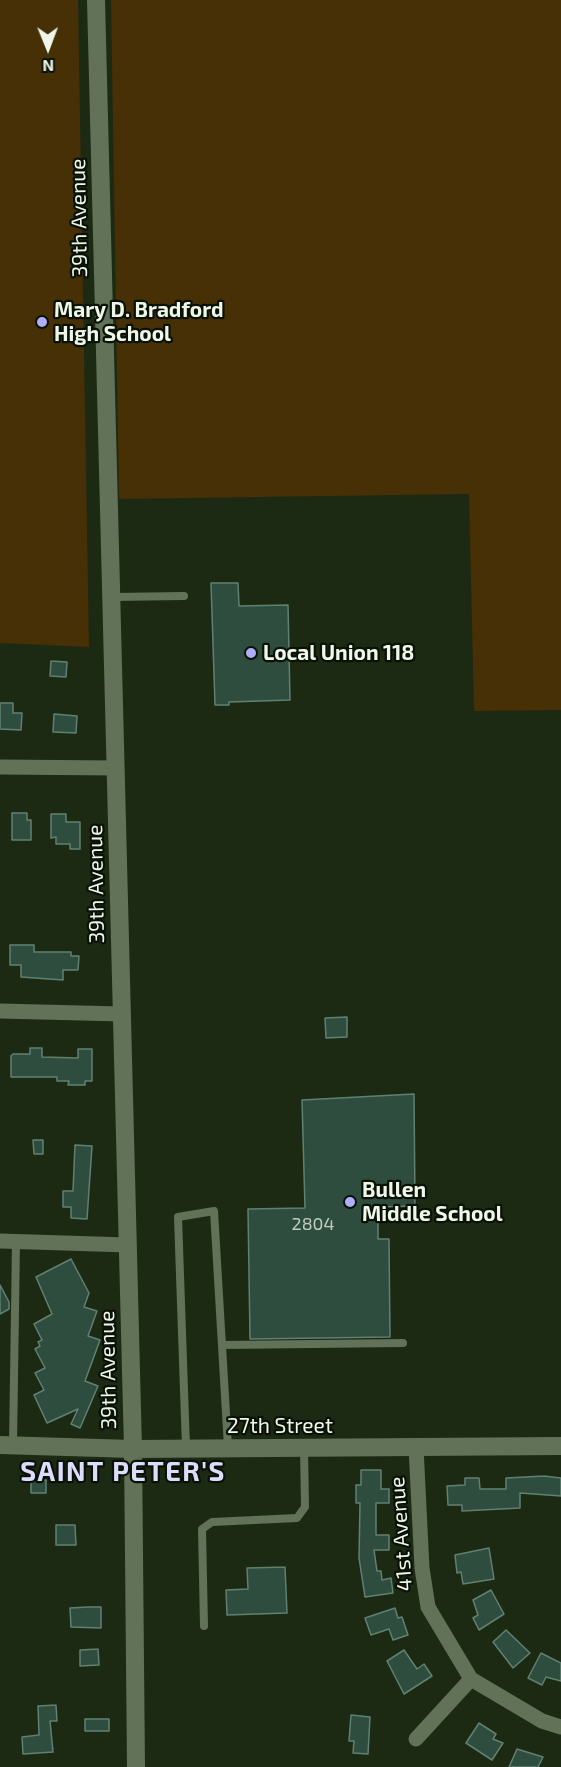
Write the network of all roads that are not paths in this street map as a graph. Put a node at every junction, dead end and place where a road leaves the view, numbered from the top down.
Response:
1 (96, 0) edge
2 (184, 596) dead end
3 (111, 597) junction
4 (0, 767) edge
5 (116, 768) junction
6 (0, 1011) edge
7 (122, 1014) junction
8 (0, 1241) edge
9 (16, 1242) junction
10 (128, 1245) junction
11 (403, 1343) dead end
12 (222, 1345) junction
13 (6, 1445) edge
14 (561, 1446) edge
15 (416, 1447) junction
16 (304, 1448) junction
17 (133, 1449) junction
18 (186, 1449) junction
19 (228, 1449) junction
20 (204, 1626) dead end
21 (471, 1679) junction
22 (561, 1727) edge
23 (416, 1739) dead end
24 (136, 1767) edge

1 - 3 street, 39th Avenue
2 - 3 lane
3 - 5 street, 39th Avenue
4 - 5 street
5 - 7 street, 39th Avenue
6 - 7 street
7 - 10 street, 39th Avenue
8 - 9 street
9 - 10 street
9 - 13 lane
10 - 17 street, 39th Avenue
11 - 12 lane
12 - 18 lane
12 - 19 lane
13 - 17 street, 27th Street
14 - 15 street, 27th Street
15 - 16 street, 27th Street
15 - 21 street, 41st Avenue
16 - 19 street, 27th Street
16 - 20 lane
17 - 18 street, 27th Street
17 - 24 street, 39th Avenue
18 - 19 street, 27th Street
21 - 22 street
21 - 23 street

